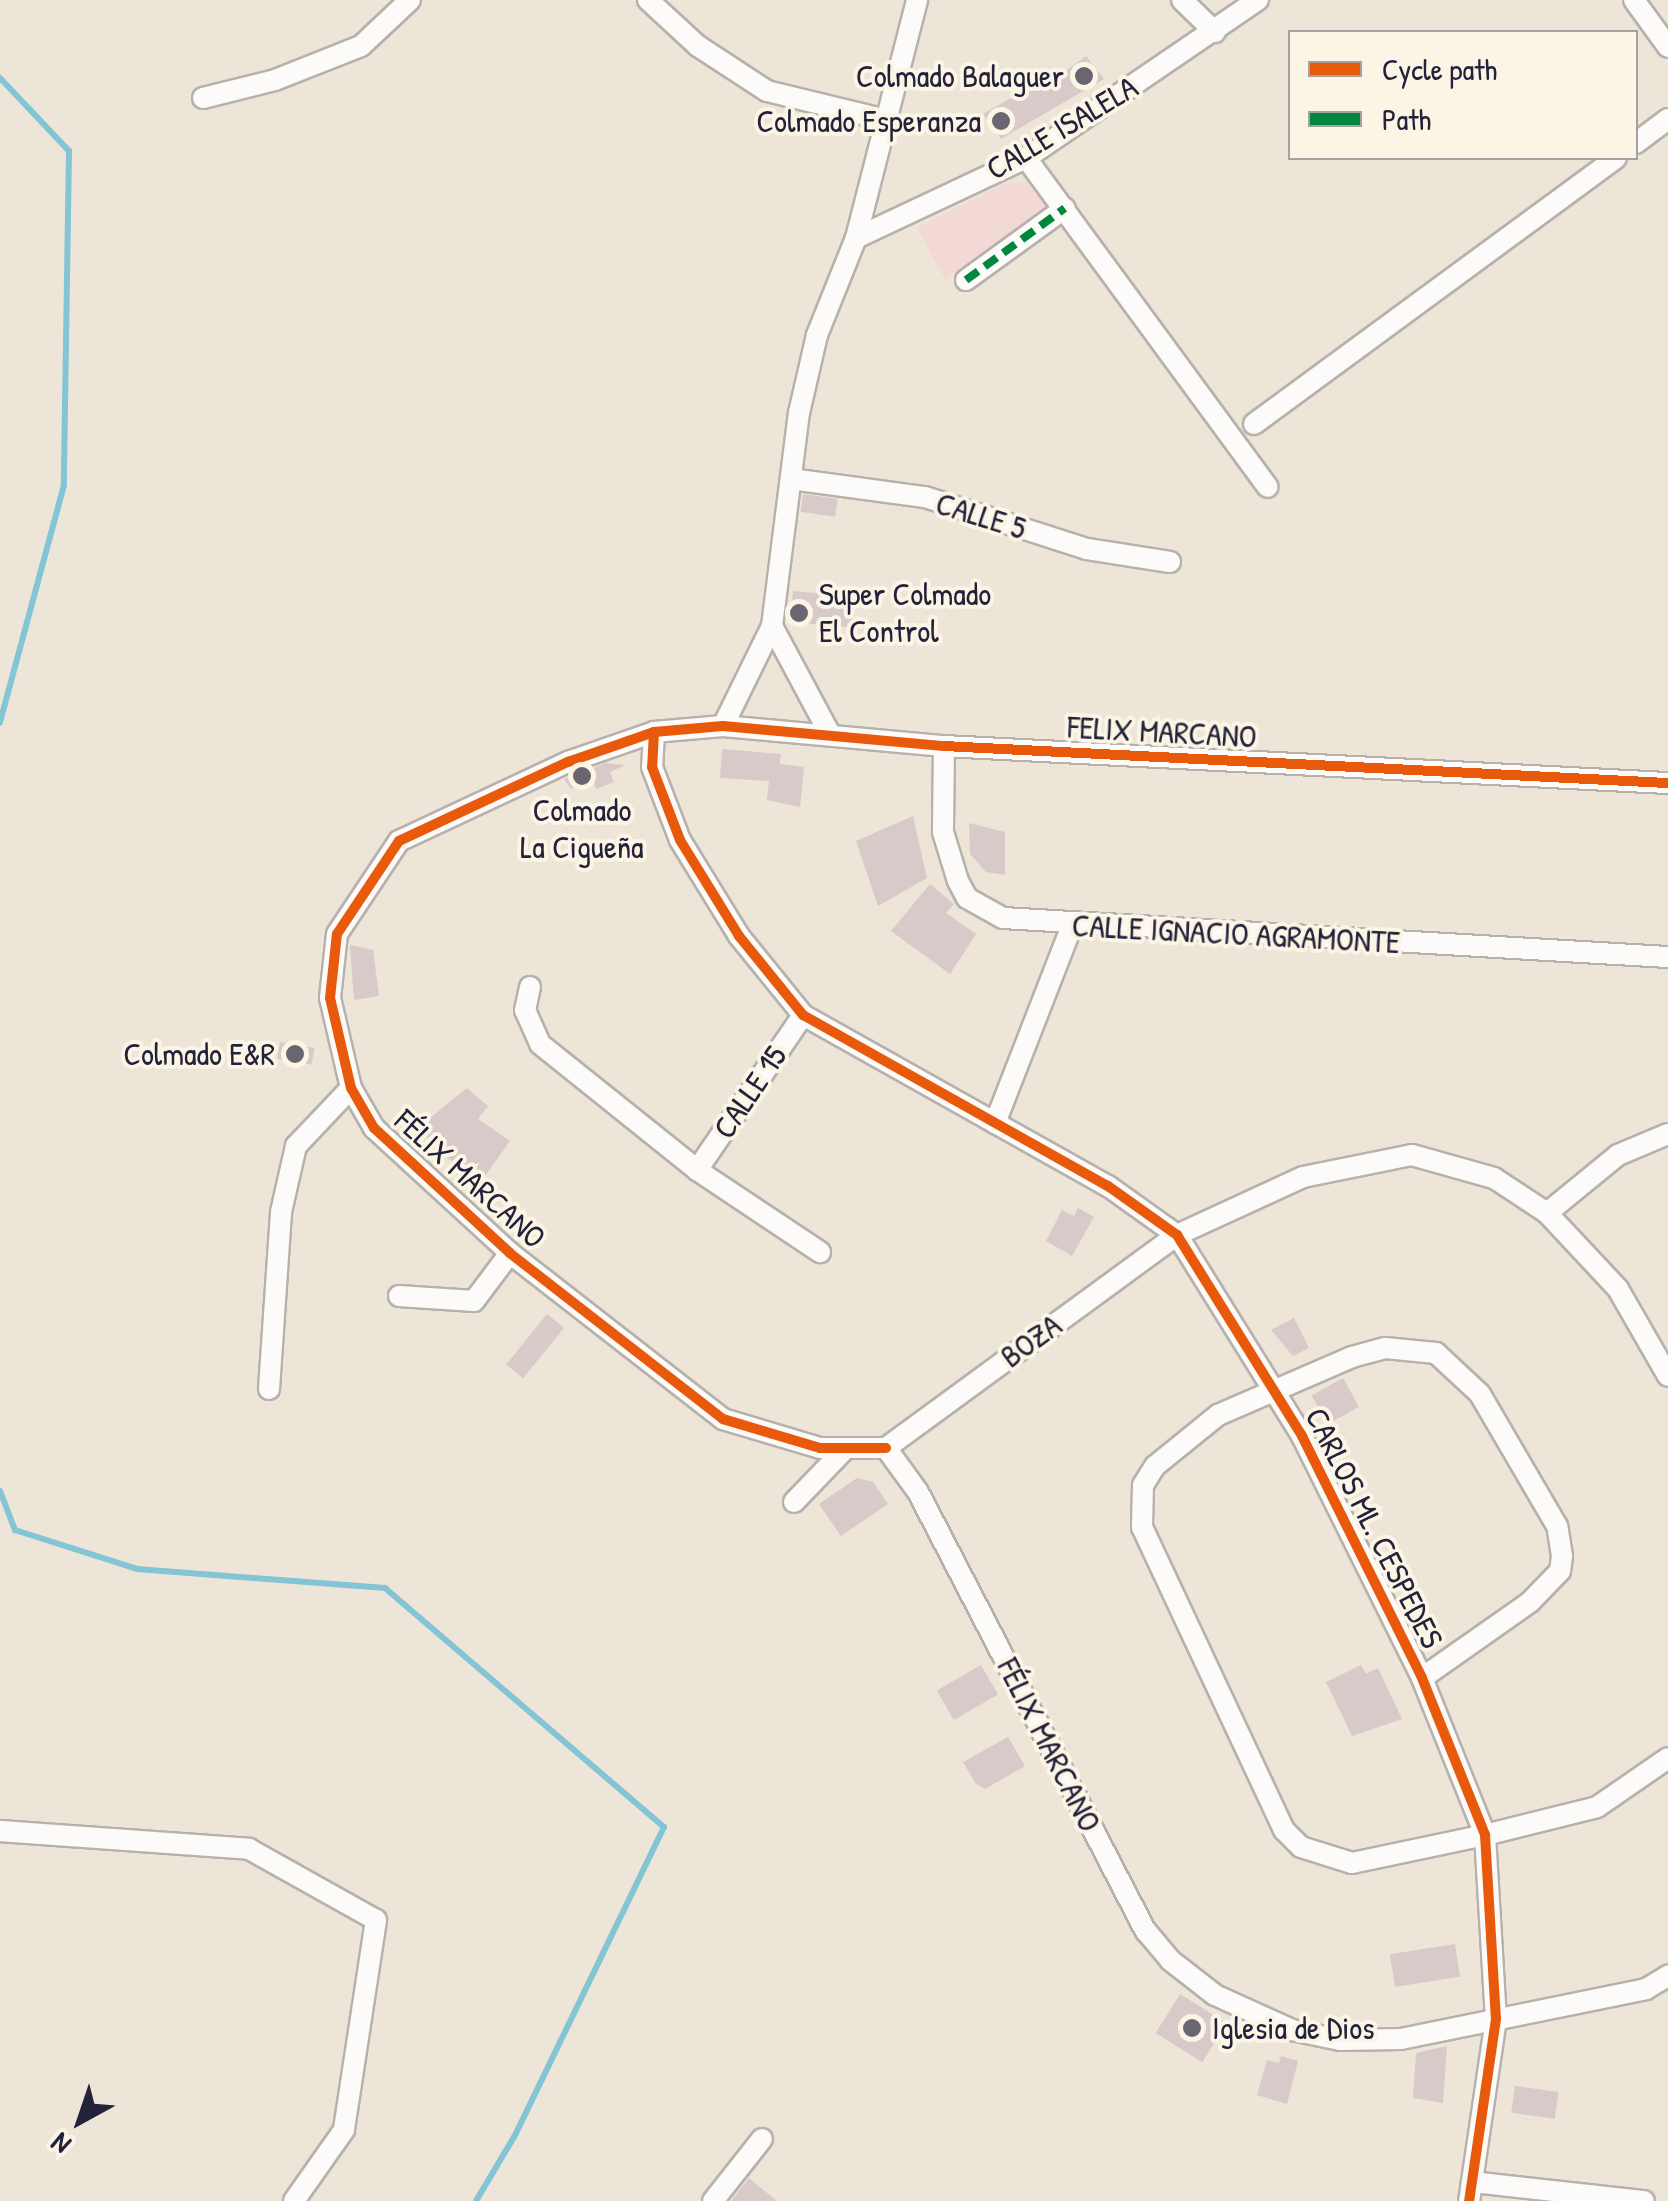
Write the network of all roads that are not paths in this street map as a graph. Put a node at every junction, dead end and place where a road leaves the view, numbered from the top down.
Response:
1 (410, 0) edge
2 (648, 0) edge
3 (917, 0) edge
4 (1182, 0) edge
5 (1258, 0) edge
6 (1634, 0) edge
7 (1214, 32) junction
8 (1668, 47) edge
9 (203, 98) dead end
10 (1668, 119) edge
11 (886, 120) junction
12 (1638, 142) edge
13 (1026, 158) junction
14 (1613, 160) edge
15 (1065, 208) junction
16 (856, 238) junction
17 (966, 280) dead end
18 (1254, 424) dead end
19 (791, 478) junction
20 (1268, 487) dead end
21 (1170, 562) dead end
22 (772, 626) junction
23 (724, 726) junction
24 (654, 732) junction
25 (830, 734) junction
26 (944, 746) junction
27 (1668, 782) edge
28 (1072, 926) junction
29 (1668, 956) edge
30 (530, 988) dead end
31 (803, 1015) junction
32 (351, 1088) junction
33 (995, 1122) junction
34 (1668, 1134) edge
35 (697, 1170) junction
36 (1547, 1212) junction
37 (1176, 1235) junction
38 (820, 1252) dead end
39 (510, 1253) junction
40 (399, 1296) dead end
41 (1668, 1376) edge
42 (268, 1388) dead end
43 (1275, 1389) junction
44 (886, 1448) junction
45 (843, 1451) junction
46 (794, 1502) dead end
47 (1422, 1678) junction
48 (1668, 1758) edge
49 (0, 1832) edge
50 (1485, 1835) junction
51 (1668, 1976) edge
52 (1646, 1989) junction
53 (1668, 1996) edge
54 (1496, 2019) junction
55 (762, 2139) dead end
56 (1470, 2192) edge
57 (294, 2201) edge
58 (713, 2201) edge
59 (1644, 2201) edge

1 - 9 street
2 - 11 street
3 - 11 street
4 - 7 street
5 - 7 street, CALLE ISALELA
6 - 8 street
7 - 13 street, CALLE ISALELA
10 - 12 street
11 - 16 street
13 - 15 street
13 - 16 street, CALLE ISALELA
14 - 18 street
15 - 17 street
15 - 20 street
16 - 19 street
19 - 21 street, CALLE 5
19 - 22 street
22 - 23 street
22 - 25 street
23 - 24 street, FELIX MARCANO
23 - 25 street, FELIX MARCANO
24 - 31 street, CARLOS ML. CESPEDES
24 - 32 street, FÉLIX MARCANO
25 - 26 street, FELIX MARCANO
26 - 27 street, FELIX MARCANO
26 - 28 street, CALLE IGNACIO AGRAMONTE
28 - 29 street, CALLE IGNACIO AGRAMONTE
28 - 33 street
30 - 35 street
31 - 33 street, CARLOS ML. CESPEDES
31 - 35 street, CALLE 15
32 - 39 street, FÉLIX MARCANO
32 - 42 street
33 - 37 street, CARLOS ML. CESPEDES
34 - 36 street
35 - 38 street
36 - 37 street, BOZA
36 - 41 street, BOZA
37 - 43 street, CARLOS ML. CESPEDES
37 - 44 street, BOZA
39 - 40 street
39 - 45 street, FÉLIX MARCANO
43 - 47 street, CARLOS ML. CESPEDES
43 - 47 street
43 - 50 street
44 - 45 street, FÉLIX MARCANO
44 - 54 street, FÉLIX MARCANO
45 - 46 street
47 - 50 street, CARLOS ML. CESPEDES
48 - 50 street
49 - 57 street
50 - 54 street, CARLOS ML. CESPEDES
51 - 52 street
52 - 53 street
52 - 54 street
54 - 56 street, CARLOS ML. CESPEDES
55 - 58 street
56 - 59 street

